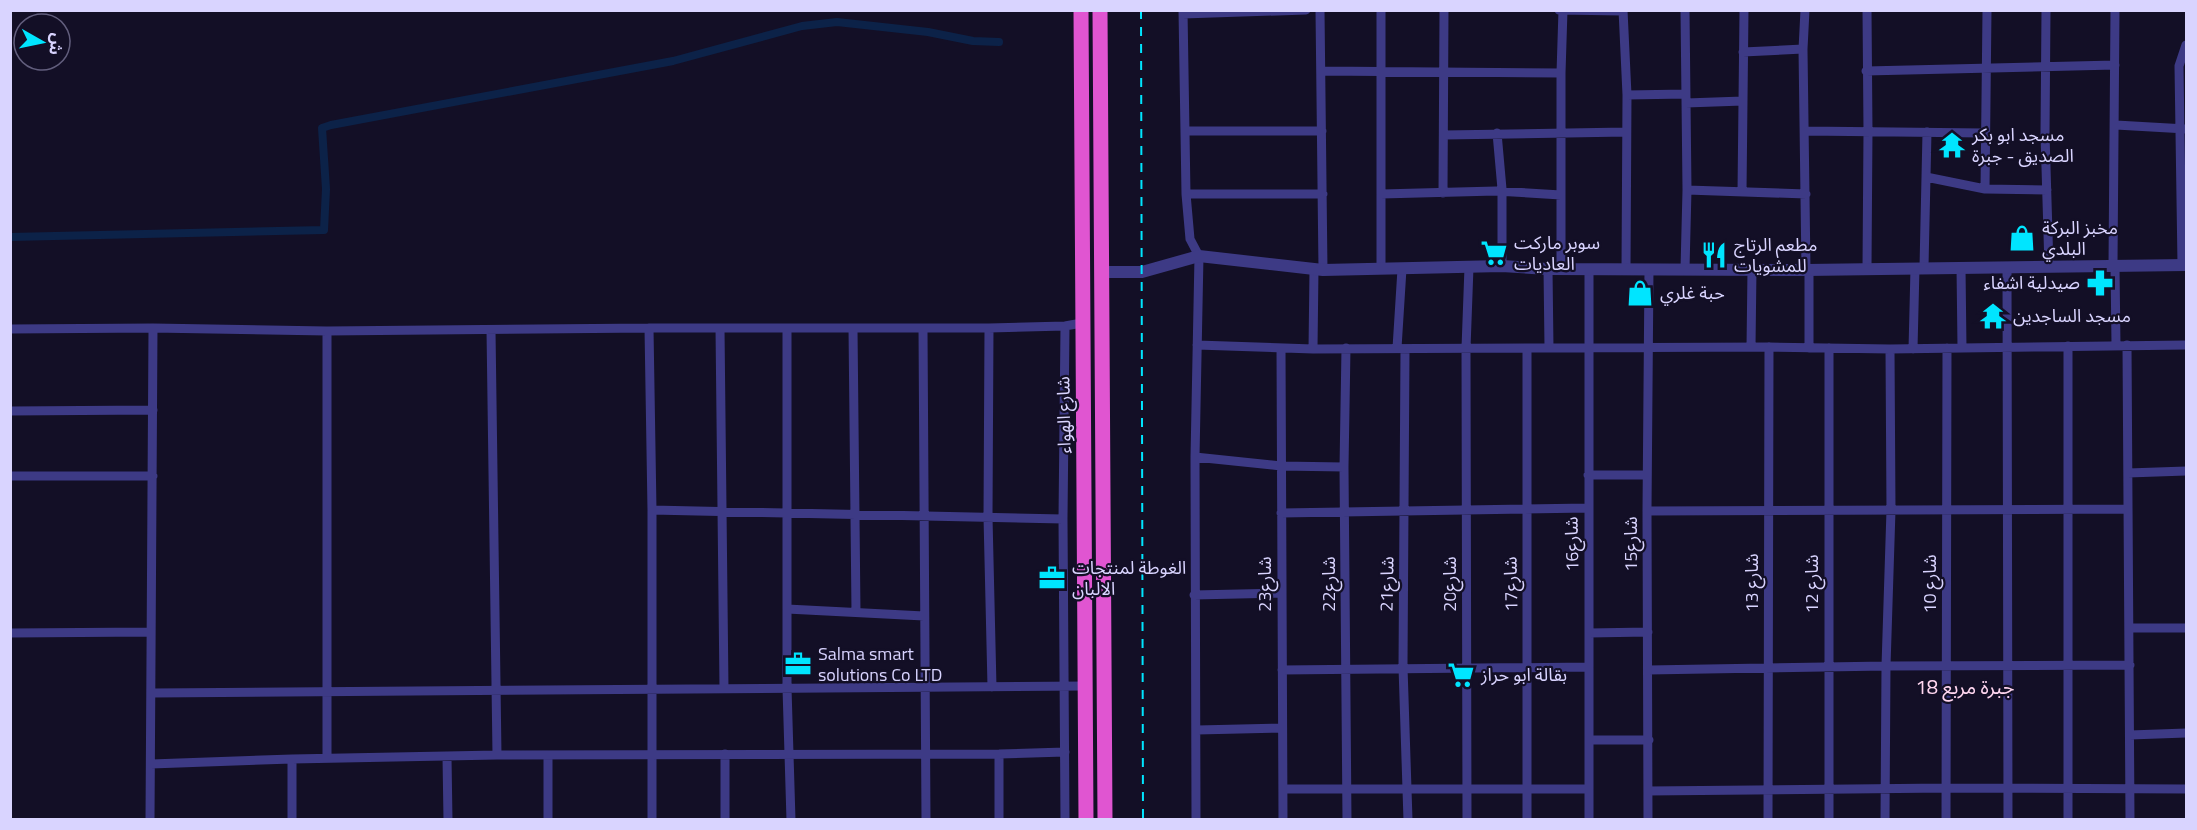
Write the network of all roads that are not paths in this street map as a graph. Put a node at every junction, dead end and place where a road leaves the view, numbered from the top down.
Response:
1 (1081, 10) edge
2 (1100, 10) edge
3 (1306, 10) edge
4 (1320, 10) edge
5 (1381, 10) edge
6 (1444, 10) edge
7 (1685, 10) edge
8 (1744, 10) edge
9 (1817, 10) edge
10 (1867, 10) edge
11 (1987, 10) edge
12 (2046, 10) edge
13 (2115, 10) edge
14 (1562, 11) edge
15 (1623, 11) edge
16 (1805, 11) edge
17 (1183, 12) edge
18 (2187, 45) edge
19 (1803, 49) junction
20 (1743, 52) junction
21 (2115, 65) junction
22 (2183, 66) edge
23 (2046, 67) junction
24 (1987, 68) junction
25 (1322, 71) junction
26 (1380, 71) junction
27 (1443, 71) junction
28 (1866, 71) junction
29 (1561, 74) junction
30 (1627, 95) junction
31 (1686, 98) junction
32 (1743, 101) junction
33 (2116, 125) junction
34 (2182, 129) edge
35 (1185, 131) junction
36 (1322, 131) junction
37 (1805, 131) junction
38 (1868, 131) junction
39 (1561, 132) junction
40 (1626, 132) junction
41 (1927, 132) junction
42 (1497, 133) junction
43 (1984, 134) junction
44 (1444, 135) junction
45 (1926, 177) junction
46 (1985, 189) junction
47 (1687, 190) junction
48 (2047, 190) junction
49 (1501, 191) junction
50 (1742, 192) junction
51 (1443, 193) junction
52 (1186, 194) junction
53 (1323, 194) junction
54 (1381, 194) junction
55 (1806, 194) junction
56 (1560, 195) junction
57 (1199, 256) junction
58 (1502, 266) junction
59 (2114, 266) junction
60 (2184, 266) edge
61 (1469, 267) junction
62 (1919, 267) junction
63 (1961, 267) junction
64 (2007, 267) junction
65 (2049, 267) junction
66 (1867, 268) junction
67 (1318, 269) junction
68 (1381, 269) junction
69 (1402, 269) junction
70 (1555, 269) junction
71 (1589, 269) junction
72 (1626, 269) junction
73 (1649, 269) junction
74 (1685, 269) junction
75 (1752, 269) junction
76 (1808, 270) junction
77 (1102, 272) junction
78 (1082, 323) junction
79 (1065, 326) junction
80 (153, 328) junction
81 (648, 328) junction
82 (720, 328) junction
83 (787, 328) junction
84 (853, 328) junction
85 (923, 328) junction
86 (989, 328) junction
87 (10, 329) edge
88 (491, 330) junction
89 (327, 331) junction
90 (1197, 345) junction
91 (2116, 345) junction
92 (2127, 345) junction
93 (2187, 345) edge
94 (2068, 346) junction
95 (1588, 347) junction
96 (1751, 347) junction
97 (1768, 347) junction
98 (2008, 347) junction
99 (1281, 348) junction
100 (1346, 348) junction
101 (1466, 348) junction
102 (1527, 348) junction
103 (1550, 348) junction
104 (1647, 348) junction
105 (1809, 348) junction
106 (1829, 348) junction
107 (1913, 348) junction
108 (1947, 348) junction
109 (1962, 348) junction
110 (1313, 349) junction
111 (1401, 349) junction
112 (1890, 349) junction
113 (153, 410) junction
114 (10, 411) edge
115 (1195, 458) junction
116 (1281, 466) junction
117 (1344, 467) junction
118 (2187, 471) edge
119 (2128, 473) junction
120 (1588, 475) junction
121 (10, 476) edge
122 (153, 476) junction
123 (1647, 476) junction
124 (1527, 508) junction
125 (1588, 508) junction
126 (1947, 509) junction
127 (2069, 509) junction
128 (2128, 509) junction
129 (652, 510) junction
130 (1466, 510) junction
131 (1891, 510) junction
132 (2007, 510) junction
133 (1405, 511) junction
134 (1647, 511) junction
135 (1828, 511) junction
136 (723, 512) junction
137 (1346, 512) junction
138 (1768, 512) junction
139 (788, 513) junction
140 (1281, 513) junction
141 (855, 514) junction
142 (924, 516) junction
143 (988, 517) junction
144 (1063, 519) junction
145 (1281, 593) junction
146 (1194, 595) junction
147 (787, 609) junction
148 (856, 612) junction
149 (924, 616) junction
150 (2130, 628) junction
151 (2187, 628) edge
152 (151, 632) junction
153 (1648, 632) junction
154 (10, 633) edge
155 (1589, 633) junction
156 (2006, 665) junction
157 (2068, 665) junction
158 (2130, 665) junction
159 (1886, 666) junction
160 (1946, 666) junction
161 (1403, 667) junction
162 (1467, 667) junction
163 (1528, 667) junction
164 (1589, 667) junction
165 (1829, 668) junction
166 (1345, 669) junction
167 (1768, 669) junction
168 (1282, 670) junction
169 (1648, 670) junction
170 (1086, 686) junction
171 (992, 687) junction
172 (1064, 687) junction
173 (787, 688) junction
174 (925, 688) junction
175 (651, 689) junction
176 (724, 689) junction
177 (496, 690) junction
178 (327, 692) junction
179 (152, 693) junction
180 (1281, 728) junction
181 (1197, 730) junction
182 (2187, 733) edge
183 (2130, 735) junction
184 (1589, 740) junction
185 (1649, 740) junction
186 (1065, 752) junction
187 (925, 753) junction
188 (652, 754) junction
189 (725, 754) junction
190 (999, 754) junction
191 (497, 755) junction
192 (788, 755) junction
193 (548, 756) junction
194 (447, 757) junction
195 (327, 758) junction
196 (292, 759) junction
197 (151, 764) junction
198 (1946, 788) junction
199 (2007, 788) junction
200 (1282, 789) junction
201 (1467, 789) junction
202 (1527, 789) junction
203 (1589, 789) junction
204 (1885, 789) junction
205 (2068, 789) junction
206 (2130, 789) junction
207 (2187, 789) edge
208 (1347, 790) junction
209 (1409, 790) junction
210 (1829, 790) junction
211 (1648, 791) junction
212 (1768, 791) junction
213 (150, 819) edge
214 (292, 819) edge
215 (448, 819) edge
216 (548, 819) edge
217 (652, 819) edge
218 (725, 819) edge
219 (791, 819) edge
220 (926, 819) edge
221 (999, 819) edge
222 (1065, 819) edge
223 (1086, 819) edge
224 (1105, 819) edge
225 (1196, 819) edge
226 (1282, 819) edge
227 (1347, 819) edge
228 (1408, 819) edge
229 (1467, 819) edge
230 (1527, 819) edge
231 (1589, 819) edge
232 (1648, 819) edge
233 (1768, 819) edge
234 (1829, 819) edge
235 (1885, 819) edge
236 (1946, 819) edge
237 (2007, 819) edge
238 (2068, 819) edge
239 (2130, 819) edge

1 - 78 highway, شارع الهواء
2 - 77 highway
3 - 17 street
4 - 25 street
5 - 26 street
6 - 27 street
7 - 31 street
8 - 20 street
9 - 16 street
10 - 28 street
11 - 24 street
12 - 23 street
13 - 21 street
14 - 15 street
14 - 29 street
15 - 30 street
16 - 19 street
17 - 35 street
18 - 22 street
19 - 20 street
19 - 37 street
20 - 32 street
21 - 23 street
21 - 33 street
22 - 34 street
23 - 24 street
23 - 48 street
24 - 28 street
24 - 43 street
25 - 26 street
25 - 36 street
26 - 27 street
26 - 54 street
27 - 29 street
27 - 44 street
28 - 38 street
29 - 39 street
30 - 31 street
30 - 40 street
31 - 32 street
31 - 47 street
32 - 50 street
33 - 34 street
33 - 59 street
34 - 60 street
35 - 36 street
35 - 52 street
36 - 53 street
37 - 38 street
37 - 55 street
38 - 41 street
38 - 66 street
39 - 40 street
39 - 42 street
39 - 56 street
40 - 72 street
41 - 43 street
41 - 45 street
42 - 44 street
42 - 49 street
43 - 46 street
44 - 51 street
45 - 46 street
45 - 62 street
46 - 48 street
47 - 50 street
47 - 74 street
48 - 65 street
49 - 51 street
49 - 56 street
49 - 58 street
50 - 55 street
51 - 54 street
52 - 53 street
52 - 57 street
53 - 67 street
54 - 68 street
55 - 76 street
56 - 70 street
57 - 67 street
57 - 77 street
57 - 90 street
58 - 61 street
58 - 70 street
59 - 60 street
59 - 65 street
59 - 91 street
61 - 69 street
61 - 101 street, شارع20
62 - 63 street
62 - 66 street
62 - 107 street
63 - 64 street
63 - 109 street
64 - 65 street
64 - 98 street
66 - 76 street
67 - 68 street
67 - 110 street
68 - 69 street
69 - 111 street, شارع21
70 - 71 street
70 - 103 street
71 - 72 street
71 - 95 street, شارع16
72 - 73 street
73 - 74 street
73 - 104 street, شارع15
74 - 75 street
75 - 76 street
75 - 96 street
76 - 105 street
77 - 224 highway
78 - 79 street
78 - 170 highway, شارع الهواء
79 - 86 street
79 - 144 street
80 - 87 street
80 - 89 street
80 - 113 street
81 - 82 street
81 - 88 street
81 - 129 street
82 - 83 street
82 - 136 street
83 - 84 street
83 - 139 street
84 - 85 street
84 - 141 street
85 - 86 street
85 - 142 street
86 - 143 street
88 - 89 street
88 - 177 street
89 - 178 street
90 - 99 street
90 - 115 street
91 - 92 street
91 - 94 street
92 - 93 street
92 - 119 street
94 - 98 street
94 - 127 street
95 - 103 street
95 - 104 street
95 - 120 street, شارع16
96 - 97 street
96 - 104 street
97 - 105 street
97 - 138 street, شارع 13
98 - 109 street
98 - 132 street
99 - 110 street
99 - 116 street, شارع23
100 - 110 street
100 - 111 street
100 - 117 street, شارع22
101 - 102 street
101 - 111 street
101 - 130 street, شارع20
102 - 103 street
102 - 124 street, شارع17
104 - 123 street, شارع15
105 - 106 street
106 - 112 street
106 - 135 street, شارع 12
107 - 108 street
107 - 112 street
108 - 109 street
108 - 126 street, شارع 10
111 - 133 street, شارع21
112 - 131 street
113 - 114 street
113 - 122 street
115 - 116 street
115 - 146 street
116 - 117 street
116 - 140 street, شارع23
117 - 137 street, شارع22
118 - 119 street
119 - 128 street
120 - 123 street
120 - 125 street, شارع16
121 - 122 street
122 - 152 street
123 - 134 street, شارع15
124 - 125 street
124 - 130 street
124 - 163 street, شارع17
125 - 155 street, شارع16
126 - 131 street
126 - 132 street
126 - 160 street, شارع 10
127 - 128 street
127 - 132 street
127 - 157 street
128 - 150 street
129 - 136 street
129 - 175 street
130 - 133 street
130 - 162 street, شارع20
131 - 135 street
131 - 159 street
132 - 156 street
133 - 137 street
133 - 161 street, شارع21
134 - 138 street
134 - 153 street, شارع15
135 - 138 street
135 - 165 street, شارع 12
136 - 139 street
136 - 176 street
137 - 140 street
137 - 166 street, شارع22
138 - 167 street, شارع 13
139 - 141 street
139 - 147 street
140 - 145 street, شارع23
141 - 142 street
141 - 148 street
142 - 143 street
142 - 149 street
143 - 144 street
143 - 171 street
144 - 172 street
145 - 146 street
145 - 168 street, شارع23
146 - 181 street
147 - 148 street
147 - 173 street
148 - 149 street
149 - 174 street
150 - 151 street
150 - 158 street
152 - 154 street
152 - 179 street
153 - 155 street
153 - 169 street, شارع15
155 - 164 street, شارع16
156 - 157 street
156 - 160 street
156 - 199 street
157 - 158 street
157 - 205 street
158 - 183 street
159 - 160 street
159 - 165 street
159 - 204 street
160 - 198 street, شارع 10
161 - 162 street
161 - 166 street
161 - 209 street, شارع21
162 - 163 street
162 - 201 street, شارع20
163 - 164 street
163 - 202 street, شارع17
164 - 184 street, شارع16
165 - 167 street
165 - 210 street, شارع 12
166 - 168 street
166 - 208 street, شارع22
167 - 169 street
167 - 212 street, شارع 13
168 - 180 street, شارع23
169 - 185 street, شارع15
170 - 172 street
170 - 223 highway, شارع الهواء
171 - 172 street
171 - 174 street
172 - 186 street
173 - 174 street
173 - 176 street
173 - 192 street
174 - 187 street
175 - 176 street
175 - 177 street
175 - 188 street
177 - 178 street
177 - 191 street
178 - 179 street
178 - 195 street
179 - 197 street
180 - 181 street
180 - 200 street, شارع23
181 - 225 street
182 - 183 street
183 - 206 street
184 - 185 street
184 - 203 street, شارع16
185 - 211 street, شارع15
186 - 190 street
186 - 222 street
187 - 190 street
187 - 192 street
187 - 220 street
188 - 189 street
188 - 193 street
188 - 217 street
189 - 192 street
189 - 218 street
190 - 221 street
191 - 193 street
191 - 194 street
192 - 219 street
193 - 216 street
194 - 195 street
194 - 215 street
195 - 196 street
196 - 197 street
196 - 214 street
197 - 213 street
198 - 199 street
198 - 204 street
198 - 236 street, شارع 10
199 - 205 street
199 - 237 street
200 - 208 street
200 - 226 street, شارع23
201 - 202 street
201 - 209 street
201 - 229 street, شارع20
202 - 203 street
202 - 230 street, شارع17
203 - 231 street, شارع16
204 - 210 street
204 - 235 street
205 - 206 street
205 - 238 street
206 - 207 street
206 - 239 street
208 - 209 street
208 - 227 street, شارع22
209 - 228 street, شارع21
210 - 212 street
210 - 234 street, شارع 12
211 - 212 street
211 - 232 street, شارع15
212 - 233 street, شارع 13

